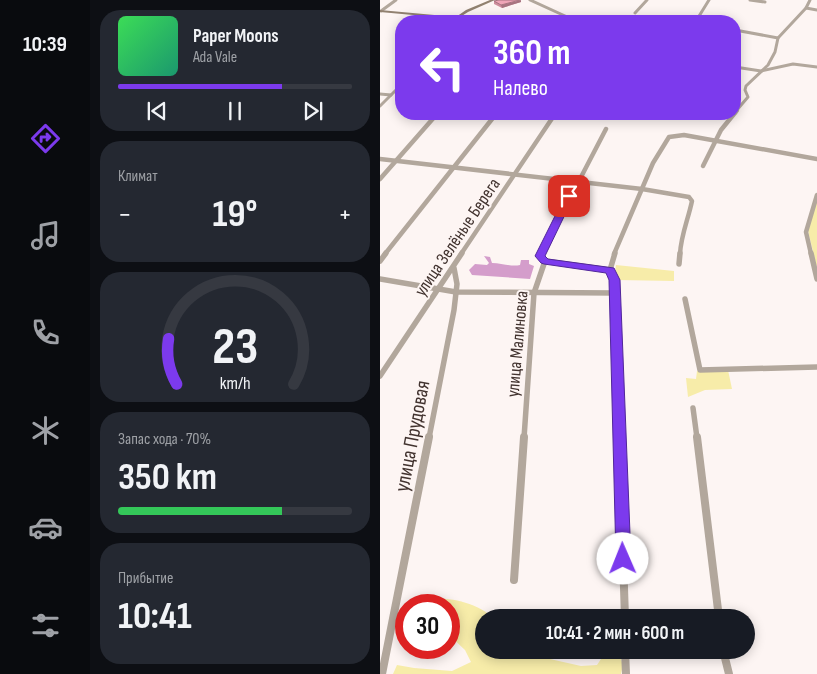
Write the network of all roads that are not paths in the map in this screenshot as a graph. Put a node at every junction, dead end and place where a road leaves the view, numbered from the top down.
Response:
1 (396, 0) edge
2 (493, 0) edge
3 (530, 0) edge
4 (647, 0) edge
5 (710, 0) edge
6 (750, 0) edge
7 (810, 0) edge
8 (765, 2) dead end
9 (806, 8) junction
10 (817, 10) edge
11 (380, 11) edge
12 (635, 13) dead end
13 (419, 15) edge
14 (462, 15) edge
15 (563, 15) edge
16 (700, 15) edge
17 (741, 31) edge
18 (778, 38) junction
19 (772, 61) junction
20 (793, 64) junction
21 (817, 66) edge
22 (741, 68) edge
23 (761, 71) junction
24 (395, 92) edge
25 (380, 94) edge
26 (391, 96) junction
27 (380, 106) edge
28 (741, 106) edge
29 (432, 120) edge
30 (491, 120) edge
31 (551, 120) edge
32 (730, 120) edge
33 (606, 129) dead end
34 (715, 140) junction
35 (380, 159) edge
36 (817, 159) edge
37 (394, 161) junction
38 (703, 166) dead end
39 (453, 167) junction
40 (516, 174) junction
41 (380, 179) edge
42 (577, 182) junction
43 (642, 189) junction
44 (817, 195) edge
45 (380, 261) edge
46 (544, 261) junction
47 (679, 264) dead end
48 (454, 268) junction
49 (610, 270) junction
50 (380, 279) edge
51 (817, 279) edge
52 (440, 289) junction
53 (456, 292) junction
54 (534, 293) junction
55 (615, 293) junction
56 (685, 299) dead end
57 (817, 367) edge
58 (380, 376) edge
59 (693, 408) dead end
60 (514, 580) dead end
61 (624, 609) edge
62 (718, 609) edge
63 (625, 659) edge
64 (725, 659) edge
65 (382, 674) edge
66 (626, 674) edge
67 (728, 674) edge

1 - 11 street
2 - 14 street
3 - 15 street
4 - 12 street
5 - 16 street
6 - 8 street
7 - 9 street
9 - 10 street
9 - 18 street
11 - 13 street
17 - 18 street
18 - 19 street
19 - 20 street
19 - 23 street
20 - 21 street
20 - 23 street
22 - 23 street
23 - 28 street
24 - 26 street
25 - 26 street
26 - 27 street
29 - 37 street
30 - 39 street
31 - 40 street, улица Зелёные Берега
32 - 34 street
33 - 42 street, улица Малиновка
34 - 36 street
34 - 38 street
34 - 43 street
35 - 37 street
37 - 39 street
37 - 41 street
39 - 40 street
39 - 45 street
40 - 42 street
40 - 48 street, улица Зелёные Берега
42 - 43 street
42 - 46 street, улица Малиновка
43 - 47 street
43 - 49 street
44 - 51 street
46 - 49 street
46 - 54 street, улица Малиновка
48 - 52 street, улица Зелёные Берега
48 - 53 street, улица Прудовая
49 - 55 street
50 - 52 street
52 - 53 street
52 - 58 street, улица Зелёные Берега
53 - 54 street
53 - 65 street, улица Прудовая
54 - 55 street
54 - 60 street, улица Малиновка
55 - 61 street
56 - 57 street
59 - 62 street
63 - 66 street
64 - 67 street

